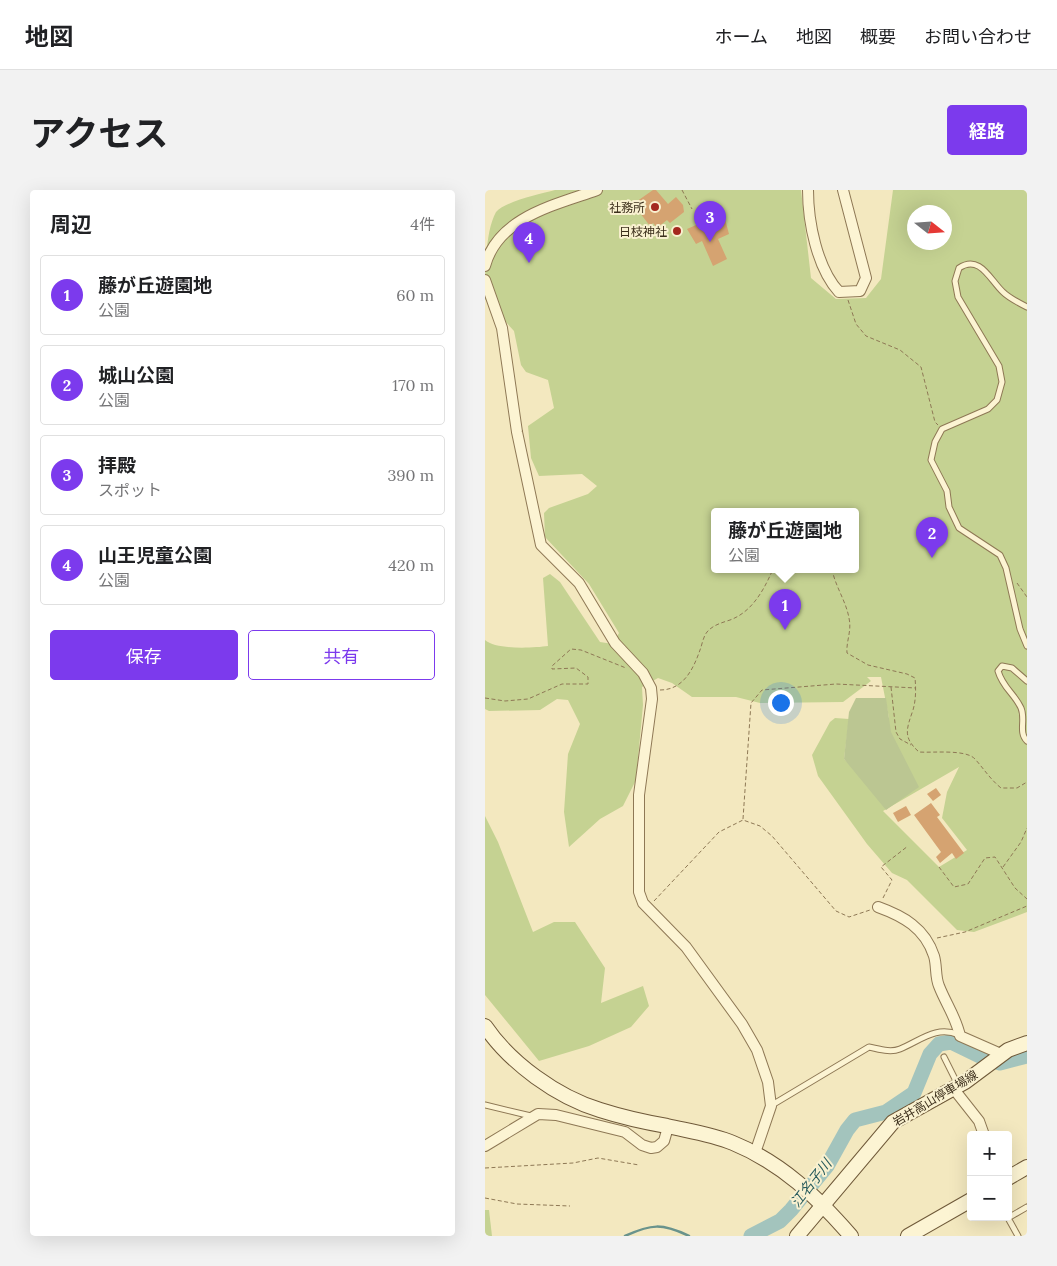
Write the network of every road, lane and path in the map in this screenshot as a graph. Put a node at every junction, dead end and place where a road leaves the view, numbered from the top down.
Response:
1 (597, 190) edge
2 (682, 190) edge
3 (808, 190) edge
4 (843, 190) edge
5 (692, 210) dead end
6 (485, 266) edge
7 (486, 285) edge
8 (848, 300) dead end
9 (1027, 307) edge
10 (942, 428) junction
11 (771, 573) edge
12 (833, 573) edge
13 (1027, 646) edge
14 (626, 668) dead end
15 (1027, 681) edge
16 (891, 687) junction
17 (651, 688) junction
18 (916, 688) junction
19 (485, 698) edge
20 (1027, 741) edge
21 (911, 746) junction
22 (1027, 782) edge
23 (743, 820) junction
24 (1027, 828) edge
25 (908, 846) dead end
26 (939, 867) dead end
27 (1003, 867) junction
28 (1027, 899) edge
29 (1027, 906) edge
30 (878, 907) junction
31 (650, 909) junction
32 (927, 942) junction
33 (485, 1026) edge
34 (960, 1036) junction
35 (1027, 1043) edge
36 (1000, 1055) junction
37 (944, 1057) dead end
38 (956, 1087) junction
39 (485, 1105) edge
40 (771, 1106) junction
41 (534, 1116) junction
42 (668, 1127) junction
43 (983, 1131) edge
44 (485, 1146) edge
45 (755, 1153) junction
46 (639, 1165) dead end
47 (1027, 1167) edge
48 (485, 1168) edge
49 (1011, 1176) edge
50 (485, 1198) edge
51 (967, 1202) edge
52 (823, 1204) junction
53 (570, 1206) dead end
54 (1027, 1207) edge
55 (914, 1235) edge
56 (797, 1236) edge
57 (851, 1236) edge
58 (1018, 1236) edge

1 - 6 street
2 - 5 path
3 - 4 street
7 - 17 street
8 - 10 path
9 - 10 lane
10 - 13 lane
11 - 17 path
12 - 18 path
14 - 19 path
15 - 20 lane
16 - 18 path
16 - 21 path
16 - 23 path
17 - 31 street
18 - 21 path
21 - 22 path
23 - 30 path
23 - 31 path
24 - 27 path
25 - 30 path
26 - 27 path
27 - 28 path
29 - 32 path
30 - 32 street
31 - 40 street
32 - 34 street
33 - 42 street
34 - 36 street
34 - 40 lane
35 - 36 street, 岩井高山停車場線
36 - 38 street, 岩井高山停車場線
37 - 38 lane
38 - 43 street
38 - 52 street, 岩井高山停車場線
39 - 41 lane
40 - 45 street
41 - 42 street
41 - 44 street
42 - 45 street
45 - 52 street
46 - 48 path
47 - 49 street
50 - 53 path
51 - 55 street
52 - 56 street, 岩井高山停車場線
52 - 57 street
54 - 58 lane

